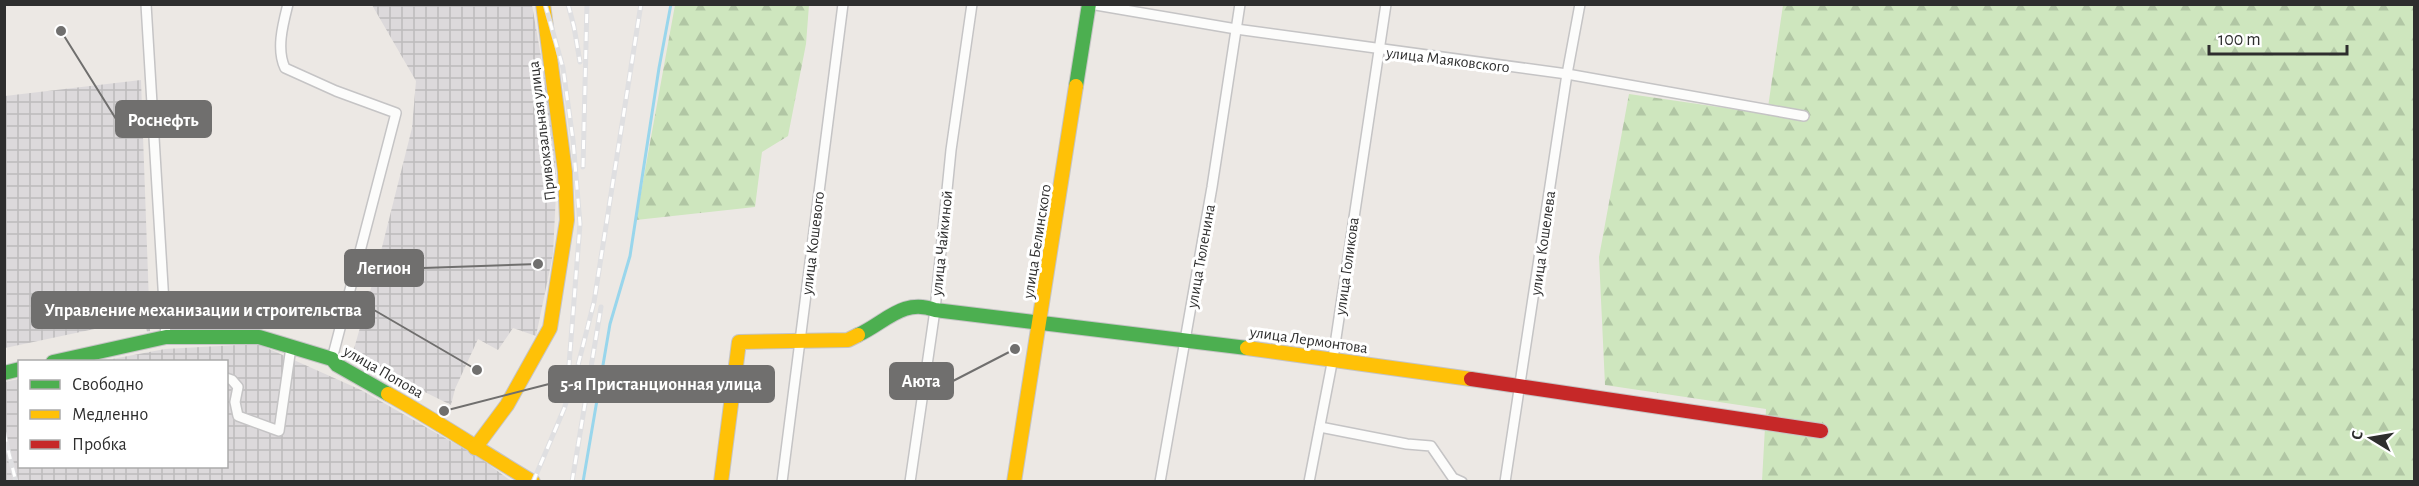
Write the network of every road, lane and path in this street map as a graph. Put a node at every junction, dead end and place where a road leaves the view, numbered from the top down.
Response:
1 (146, 4) edge
2 (288, 4) edge
3 (543, 4) edge
4 (843, 4) edge
5 (972, 4) edge
6 (1090, 4) edge
7 (1240, 4) edge
8 (1386, 4) edge
9 (1580, 4) edge
10 (1236, 29) junction
11 (1378, 50) junction
12 (1567, 74) junction
13 (1804, 116) dead end
14 (934, 310) junction
15 (1039, 324) junction
16 (166, 337) junction
17 (800, 340) junction
18 (1185, 340) junction
19 (291, 347) junction
20 (1333, 358) junction
21 (332, 359) junction
22 (62, 360) edge
23 (228, 379) edge
24 (1521, 387) junction
25 (1320, 428) junction
26 (1821, 431) dead end
27 (475, 448) junction
28 (1454, 480) edge
29 (533, 482) edge
30 (721, 482) edge
31 (782, 482) edge
32 (910, 482) edge
33 (1014, 482) edge
34 (1160, 482) edge
35 (1309, 482) edge
36 (1505, 482) edge

1 - 16 street
2 - 21 street
3 - 27 street, Привокзальная улица
4 - 17 street, улица Кошевого
5 - 14 street, улица Чайкиной
6 - 10 street, улица Маяковского
6 - 15 street, улица Белинского
7 - 10 street, улица Тюленина
8 - 11 street, улица Голикова
9 - 12 street, улица Кошелева
10 - 11 street, улица Маяковского
10 - 18 street, улица Тюленина
11 - 12 street, улица Маяковского
11 - 20 street, улица Голикова
12 - 13 street, улица Маяковского
12 - 24 street, улица Кошелева
14 - 15 street, улица Лермонтова
14 - 17 street, улица Лермонтова
14 - 32 street, улица Чайкиной
15 - 18 street, улица Лермонтова
15 - 33 street, улица Белинского
16 - 19 street, улица Попова
16 - 22 street, улица Попова
17 - 30 street, улица Лермонтова
17 - 31 street, улица Кошевого
18 - 20 street, улица Лермонтова
18 - 34 street, улица Тюленина
19 - 21 street, улица Попова
19 - 23 street
20 - 24 street, улица Лермонтова
20 - 25 street, улица Голикова
21 - 27 street, улица Попова
24 - 26 street, улица Лермонтова
24 - 36 street, улица Кошелева
25 - 28 street
25 - 35 street, улица Голикова
27 - 29 street, улица Попова

